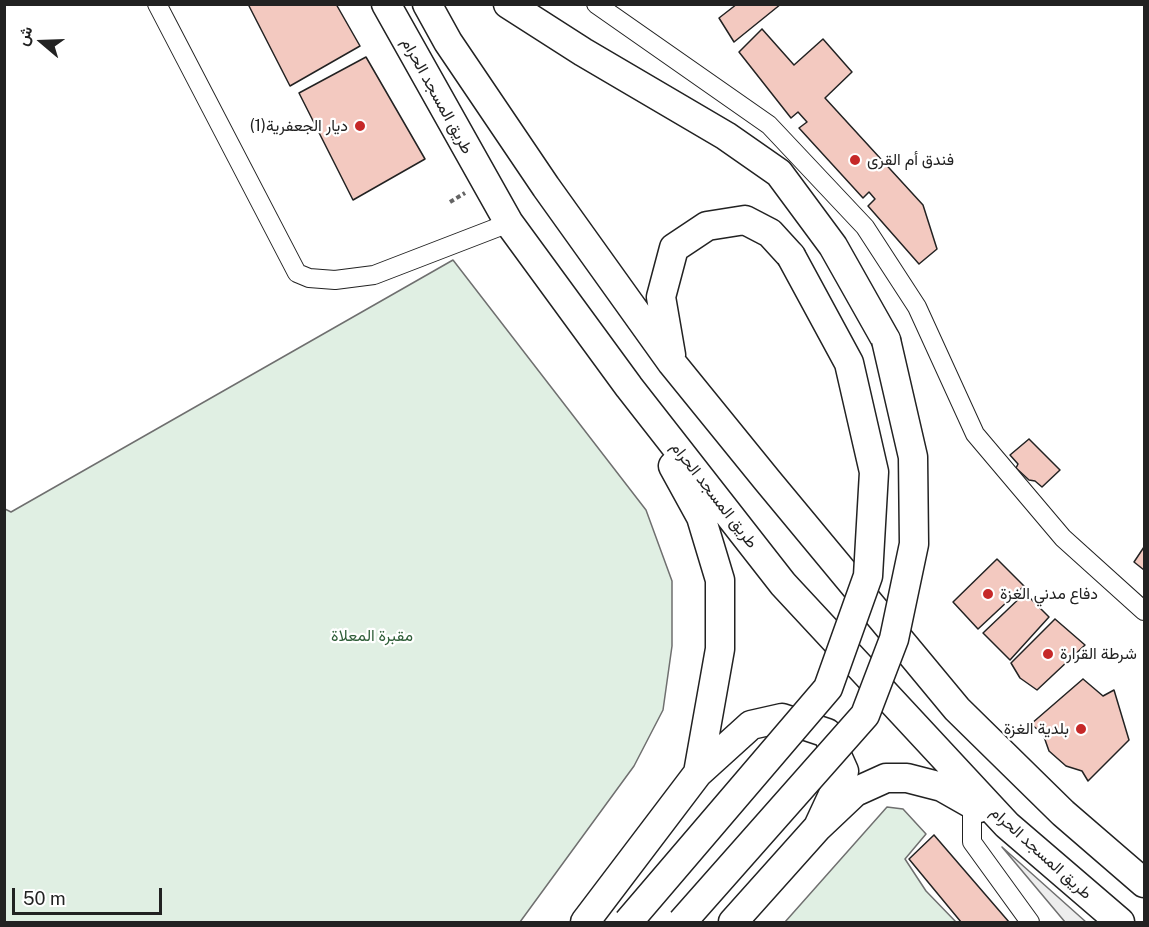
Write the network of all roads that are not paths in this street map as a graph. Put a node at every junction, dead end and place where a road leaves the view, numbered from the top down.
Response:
1 (157, 4) edge
2 (386, 4) edge
3 (428, 4) edge
4 (508, 4) edge
5 (596, 4) edge
6 (509, 223) junction
7 (672, 363) junction
8 (629, 387) junction
9 (1144, 611) edge
10 (698, 773) junction
11 (972, 804) junction
12 (1006, 825) junction
13 (818, 827) junction
14 (1144, 884) edge
15 (585, 922) edge
16 (628, 922) edge
17 (682, 922) edge
18 (733, 922) edge
19 (1030, 922) edge
20 (1120, 922) edge

1 - 6 street
2 - 6 main road, طريق المسجد الحرام
3 - 7 main road
4 - 17 main road, bridge
5 - 9 street
6 - 8 main road, طريق المسجد الحرام
7 - 14 main road
7 - 16 main road, bridge
8 - 10 main road
8 - 12 main road, طريق المسجد الحرام
10 - 13 main road
10 - 15 main road
11 - 12 main road
11 - 13 main road
11 - 19 street
12 - 20 main road, طريق المسجد الحرام
13 - 18 main road

